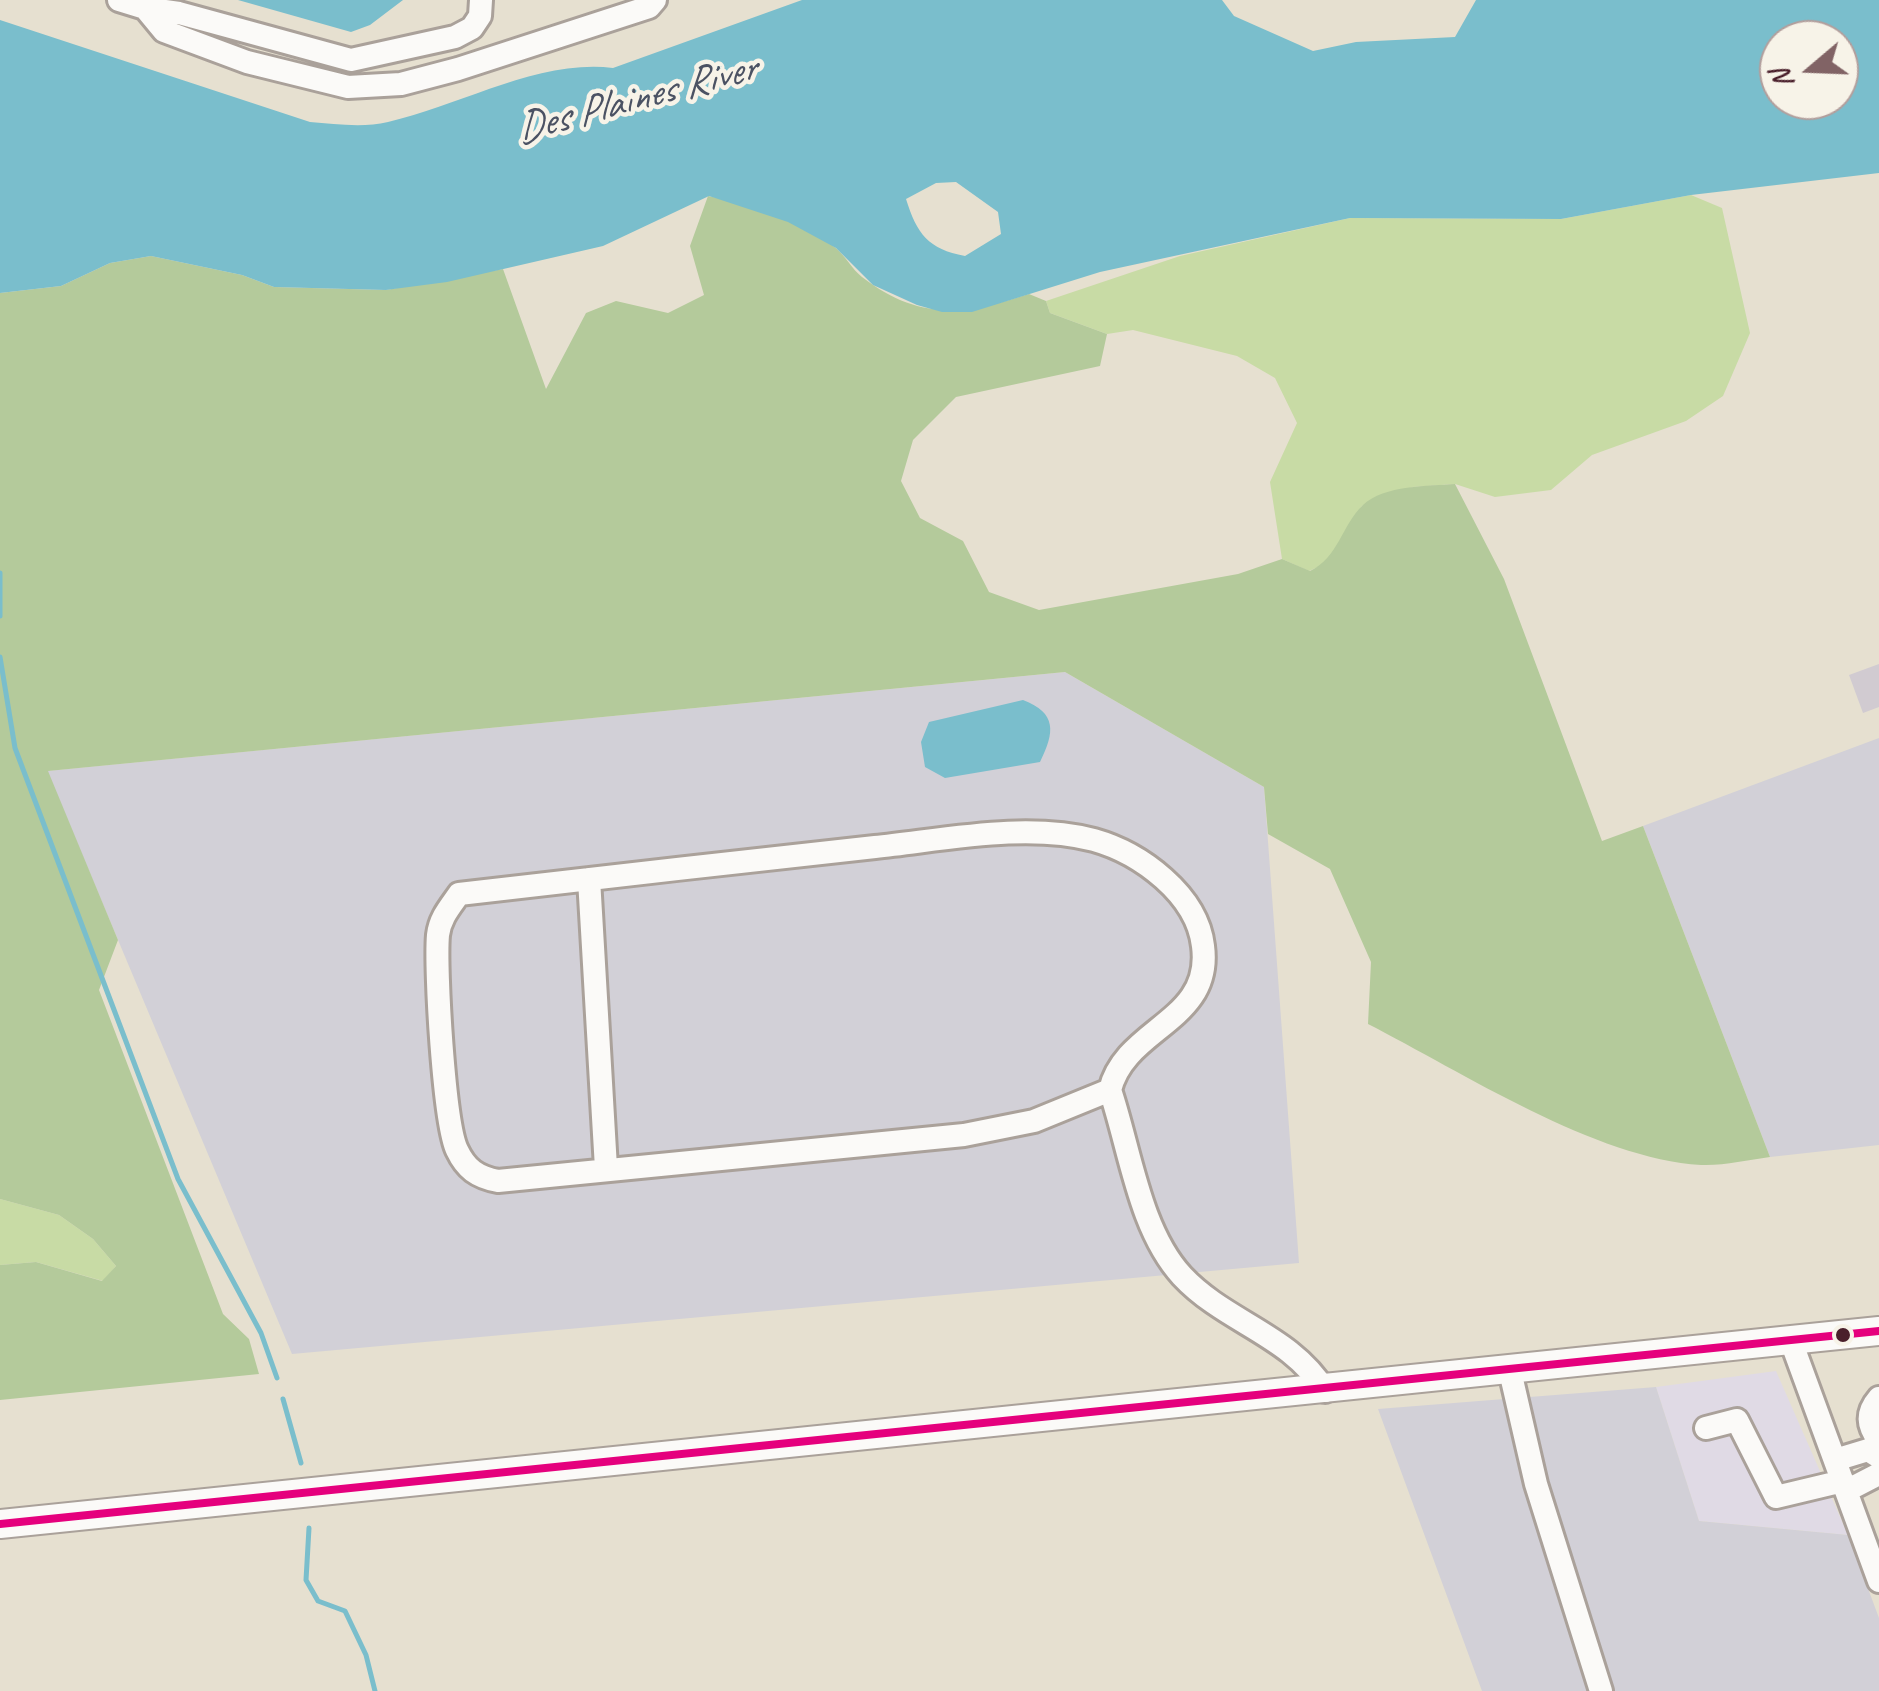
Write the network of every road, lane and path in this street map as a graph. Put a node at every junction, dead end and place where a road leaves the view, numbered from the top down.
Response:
1 (120, 0) edge
2 (481, 0) edge
3 (655, 0) edge
4 (145, 8) junction
5 (588, 879) junction
6 (1110, 1090) junction
7 (606, 1168) junction
8 (1879, 1331) edge
9 (1791, 1342) junction
10 (1510, 1371) junction
11 (1325, 1390) junction
12 (1879, 1398) edge
13 (1706, 1428) dead end
14 (1879, 1441) edge
15 (1879, 1456) edge
16 (1879, 1474) edge
17 (1841, 1477) junction
18 (0, 1524) edge
19 (1879, 1581) edge
20 (1601, 1691) edge

1 - 4 street
2 - 4 street
3 - 4 street
5 - 6 street
5 - 7 street
5 - 7 street
6 - 7 street
6 - 11 street
8 - 9 main road
9 - 10 main road
9 - 17 street
10 - 11 main road
10 - 20 street
11 - 18 main road
12 - 14 street
13 - 17 street
15 - 17 street
16 - 17 street
17 - 19 street

